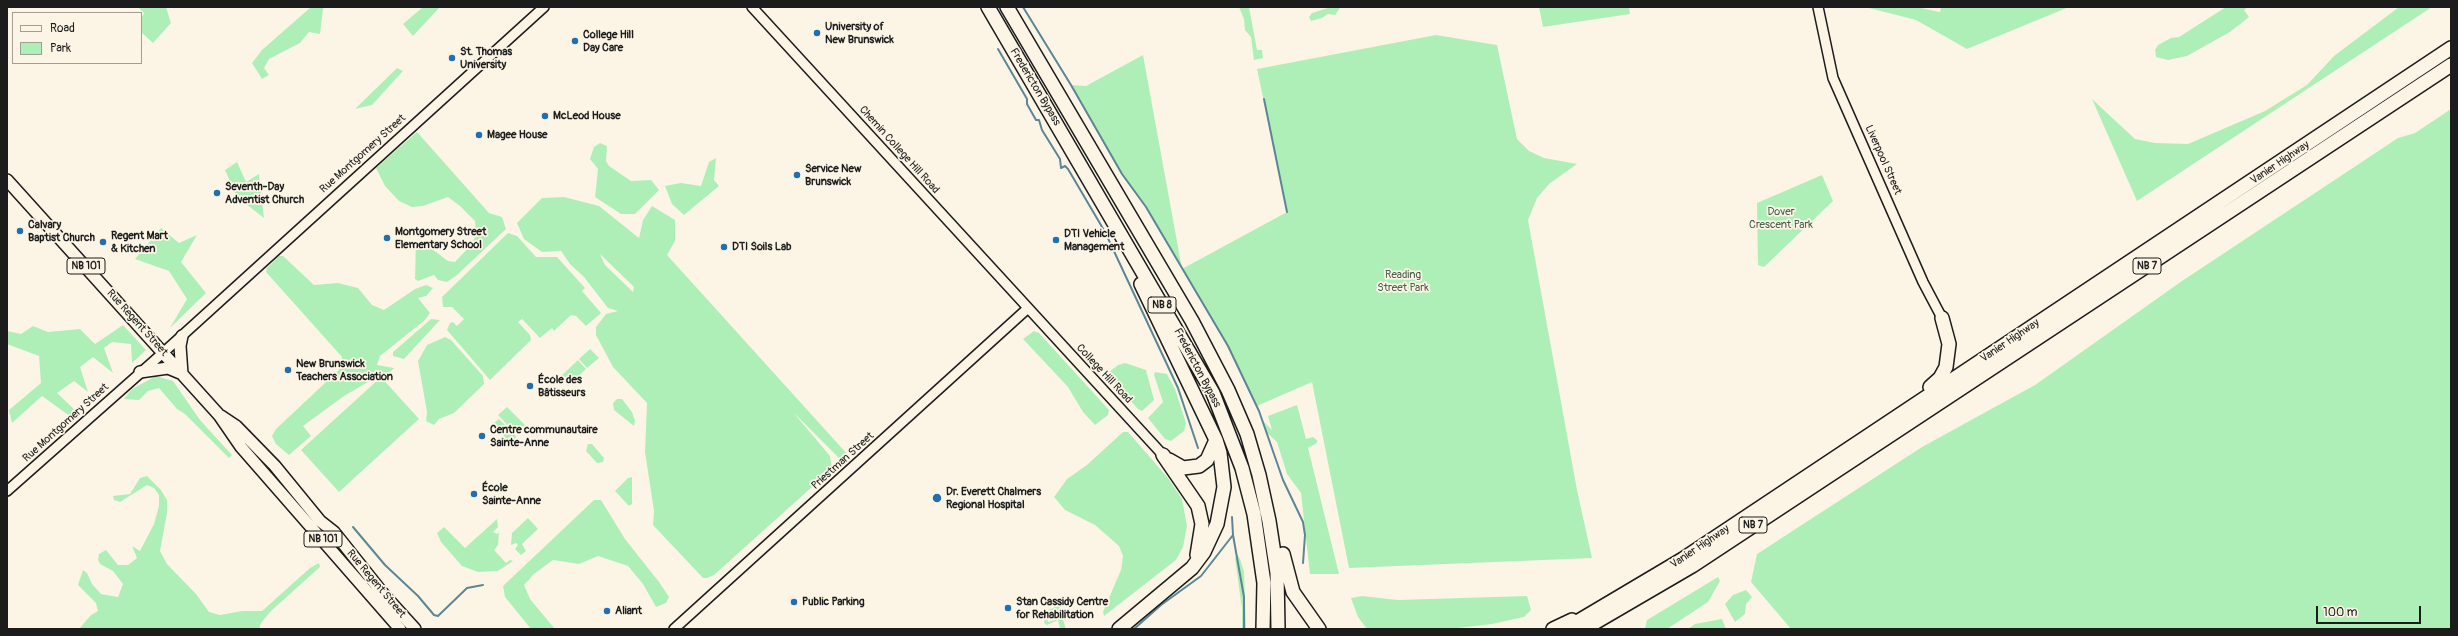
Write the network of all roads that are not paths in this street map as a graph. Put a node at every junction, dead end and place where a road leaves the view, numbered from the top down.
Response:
1 (544, 7) edge
2 (752, 7) edge
3 (988, 7) edge
4 (1007, 7) edge
5 (1818, 7) edge
6 (2451, 48) edge
7 (2451, 65) edge
8 (7, 180) edge
9 (1112, 222) junction
10 (1027, 309) junction
11 (1942, 318) joint
12 (182, 336) junction
13 (164, 352) junction
14 (140, 372) junction
15 (182, 374) junction
16 (219, 415) junction
17 (1887, 423) junction
18 (1247, 434) junction
19 (1216, 440) junction
20 (1163, 455) junction
21 (7, 491) edge
22 (284, 494) junction
23 (304, 501) junction
24 (1192, 568) junction
25 (362, 584) junction
26 (1662, 584) junction
27 (385, 596) junction
28 (1616, 600) junction
29 (400, 629) edge
30 (416, 629) edge
31 (674, 629) edge
32 (1119, 629) edge
33 (1263, 629) edge
34 (1278, 629) edge
35 (1318, 629) edge
36 (1553, 629) edge
37 (1565, 629) edge
38 (1584, 629) edge
39 (1595, 629) edge

1 - 12 street, Rue Montgomery Street
2 - 10 street, Chemin College Hill Road
3 - 9 highway, Fredericton Bypass / NB 8
4 - 18 highway, Fredericton Bypass / NB 8
5 - 11 street, Liverpool Street
6 - 17 highway, Vanier Highway / NB 7
7 - 26 highway, Vanier Highway / NB 7
8 - 13 main road, Rue Regent Street / NB 101
9 - 19 highway
9 - 33 highway, Fredericton Bypass / NB 8
10 - 20 street, College Hill Road
10 - 31 street, Priestman Street
11 - 17 highway
12 - 13 street, Rue Montgomery Street
12 - 15 main road
13 - 14 street, Rue Montgomery Street
13 - 15 main road, Rue Regent Street / NB 101
14 - 15 main road
14 - 21 street, Rue Montgomery Street
15 - 16 main road, Rue Regent Street / NB 101
16 - 22 main road, Rue Regent Street / NB 101
16 - 23 main road, Rue Regent Street / NB 101
17 - 28 highway, Vanier Highway / NB 7
18 - 34 highway, Fredericton Bypass / NB 8
18 - 35 highway
19 - 20 highway
19 - 24 highway
20 - 24 highway
22 - 23 main road
22 - 25 main road, Rue Regent Street / NB 101
23 - 27 main road, Rue Regent Street / NB 101
24 - 32 highway
25 - 27 main road
25 - 29 main road, Rue Regent Street / NB 101
26 - 38 highway, Vanier Highway / NB 7
26 - 39 highway
27 - 30 main road, Rue Regent Street / NB 101
28 - 36 highway
28 - 37 highway, Vanier Highway / NB 7

